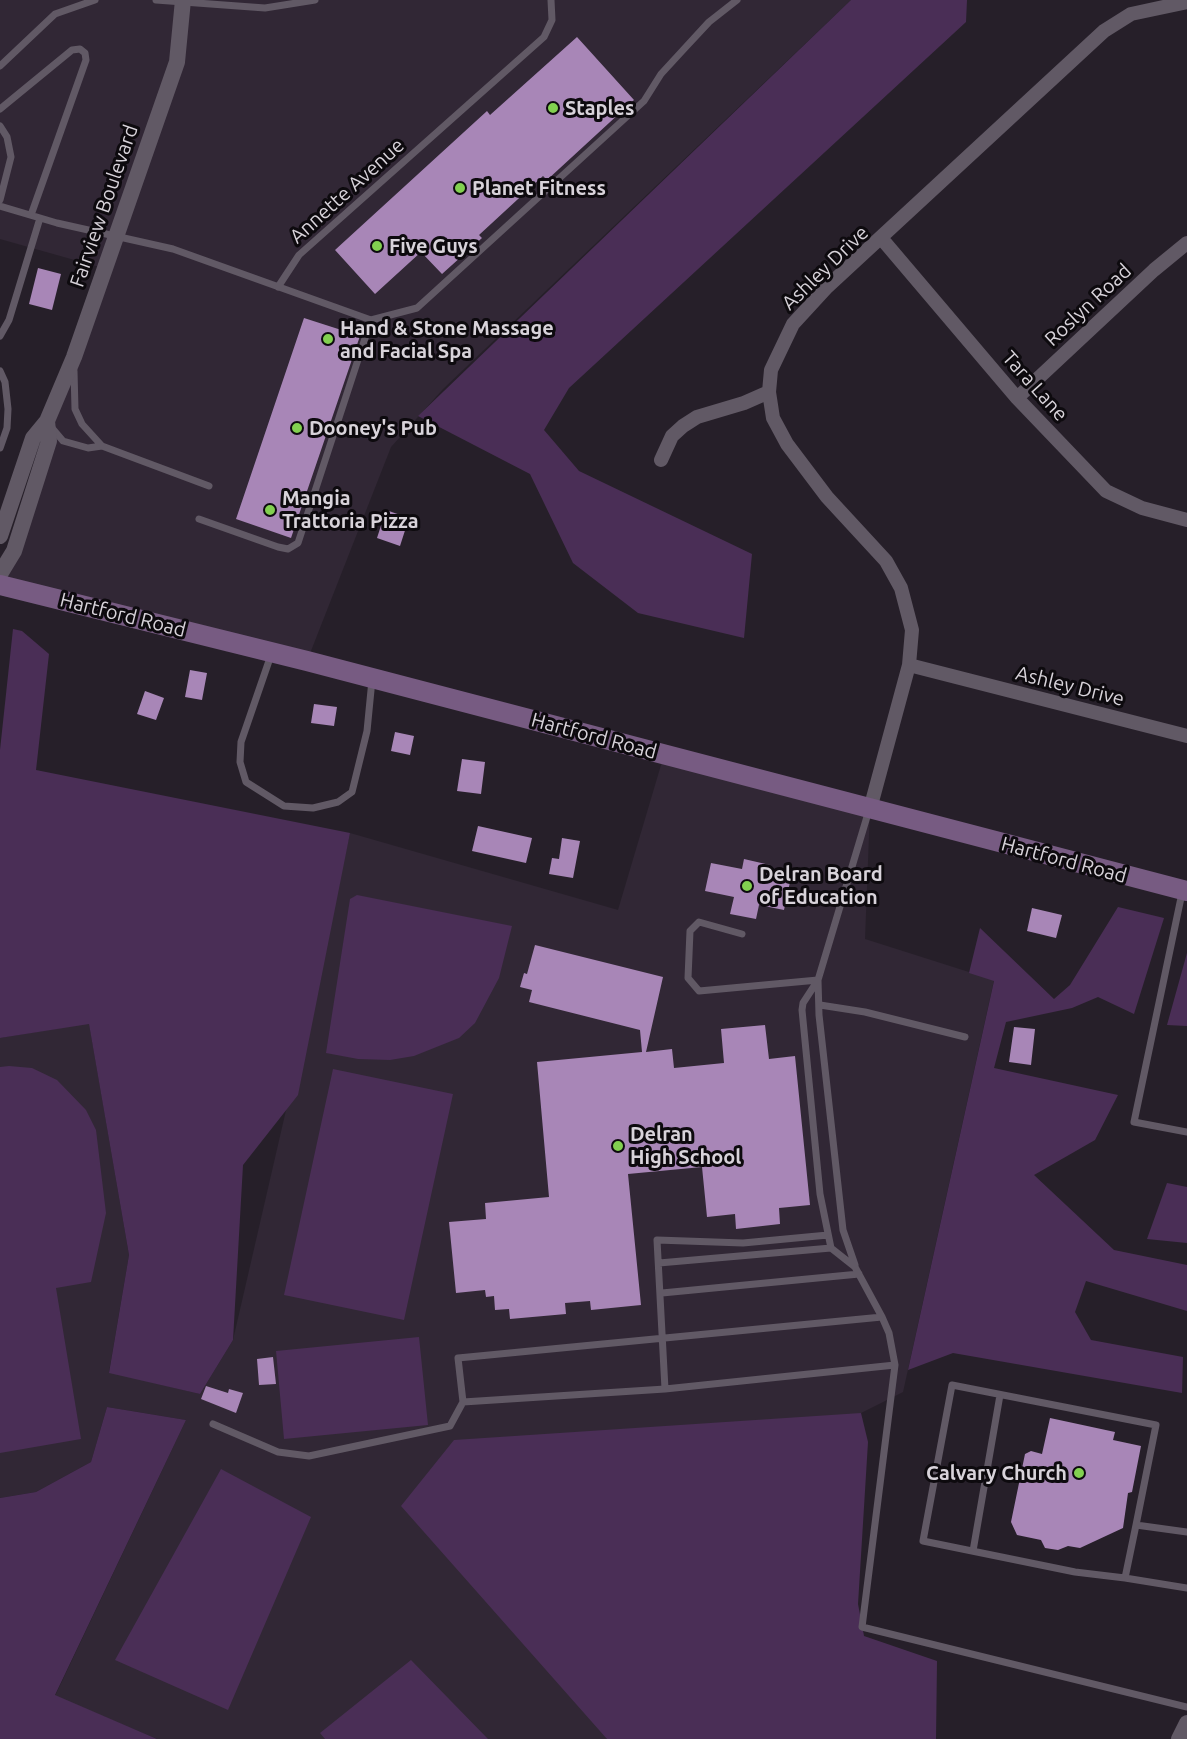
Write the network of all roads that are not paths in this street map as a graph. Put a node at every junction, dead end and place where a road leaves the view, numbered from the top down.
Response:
1 (95, 0) edge
2 (156, 0) edge
3 (315, 0) edge
4 (551, 0) edge
5 (737, 0) edge
6 (183, 1) edge
7 (1187, 2) edge
8 (0, 66) edge
9 (0, 109) edge
10 (0, 126) edge
11 (0, 200) edge
12 (0, 206) edge
13 (31, 215) junction
14 (40, 218) junction
15 (115, 235) junction
16 (882, 238) junction
17 (1187, 243) edge
18 (278, 286) junction
19 (371, 320) junction
20 (0, 336) edge
21 (74, 357) junction
22 (0, 371) edge
23 (769, 392) junction
24 (1017, 398) junction
25 (47, 421) junction
26 (102, 446) junction
27 (0, 448) edge
28 (660, 460) dead end
29 (209, 486) dead end
30 (199, 519) dead end
31 (1187, 520) edge
32 (0, 536) edge
33 (0, 574) edge
34 (0, 585) edge
35 (272, 652) junction
36 (909, 665) junction
37 (372, 678) junction
38 (1187, 736) edge
39 (870, 809) junction
40 (1185, 891) edge
41 (742, 934) dead end
42 (818, 980) junction
43 (820, 1005) junction
44 (965, 1037) dead end
45 (1187, 1132) edge
46 (828, 1235) junction
47 (831, 1248) junction
48 (659, 1263) junction
49 (857, 1270) junction
50 (662, 1293) junction
51 (882, 1317) junction
52 (664, 1336) junction
53 (895, 1365) junction
54 (665, 1389) junction
55 (1000, 1395) junction
56 (463, 1402) junction
57 (213, 1424) dead end
58 (1136, 1525) junction
59 (1187, 1532) edge
60 (973, 1551) junction
61 (1125, 1578) junction
62 (1187, 1588) edge
63 (1187, 1707) edge
64 (1187, 1724) edge
65 (1179, 1739) edge

1 - 8 lane
2 - 6 lane
3 - 6 lane
4 - 18 lane, Annette Avenue
5 - 19 lane
6 - 15 street, Fairview Boulevard
7 - 16 street, Ashley Drive
9 - 13 lane
10 - 11 lane
12 - 13 lane
13 - 14 lane
14 - 15 lane
14 - 20 lane
15 - 18 lane
15 - 21 street, Fairview Boulevard
16 - 23 street, Ashley Drive
16 - 24 street, Tara Lane
17 - 24 street, Roslyn Road
18 - 19 lane
19 - 30 lane
21 - 25 street, Fairview Boulevard
21 - 26 lane
22 - 27 lane
23 - 28 street
23 - 36 street, Ashley Drive
24 - 31 street, Tara Lane
25 - 26 lane
25 - 32 street, Fairview Boulevard
25 - 33 street, Fairview Boulevard
26 - 29 lane
34 - 35 main road, Hartford Road
35 - 37 main road, Hartford Road
35 - 37 lane
36 - 38 street, Ashley Drive
36 - 39 street, Ashley Drive
37 - 39 main road, Hartford Road
39 - 40 main road, Hartford Road
39 - 42 lane
40 - 45 lane
41 - 42 lane
42 - 43 lane
42 - 46 lane
43 - 44 lane
43 - 49 lane
46 - 47 lane
46 - 48 lane
47 - 48 lane
47 - 49 lane
48 - 50 lane
49 - 50 lane
49 - 51 lane
50 - 52 lane
51 - 52 lane
51 - 53 lane
52 - 54 lane
52 - 56 lane
53 - 54 lane
53 - 63 lane
54 - 56 lane
55 - 58 lane
55 - 60 lane
55 - 60 lane
56 - 57 lane
58 - 59 lane
58 - 61 lane
60 - 61 lane
61 - 62 lane
64 - 65 street

